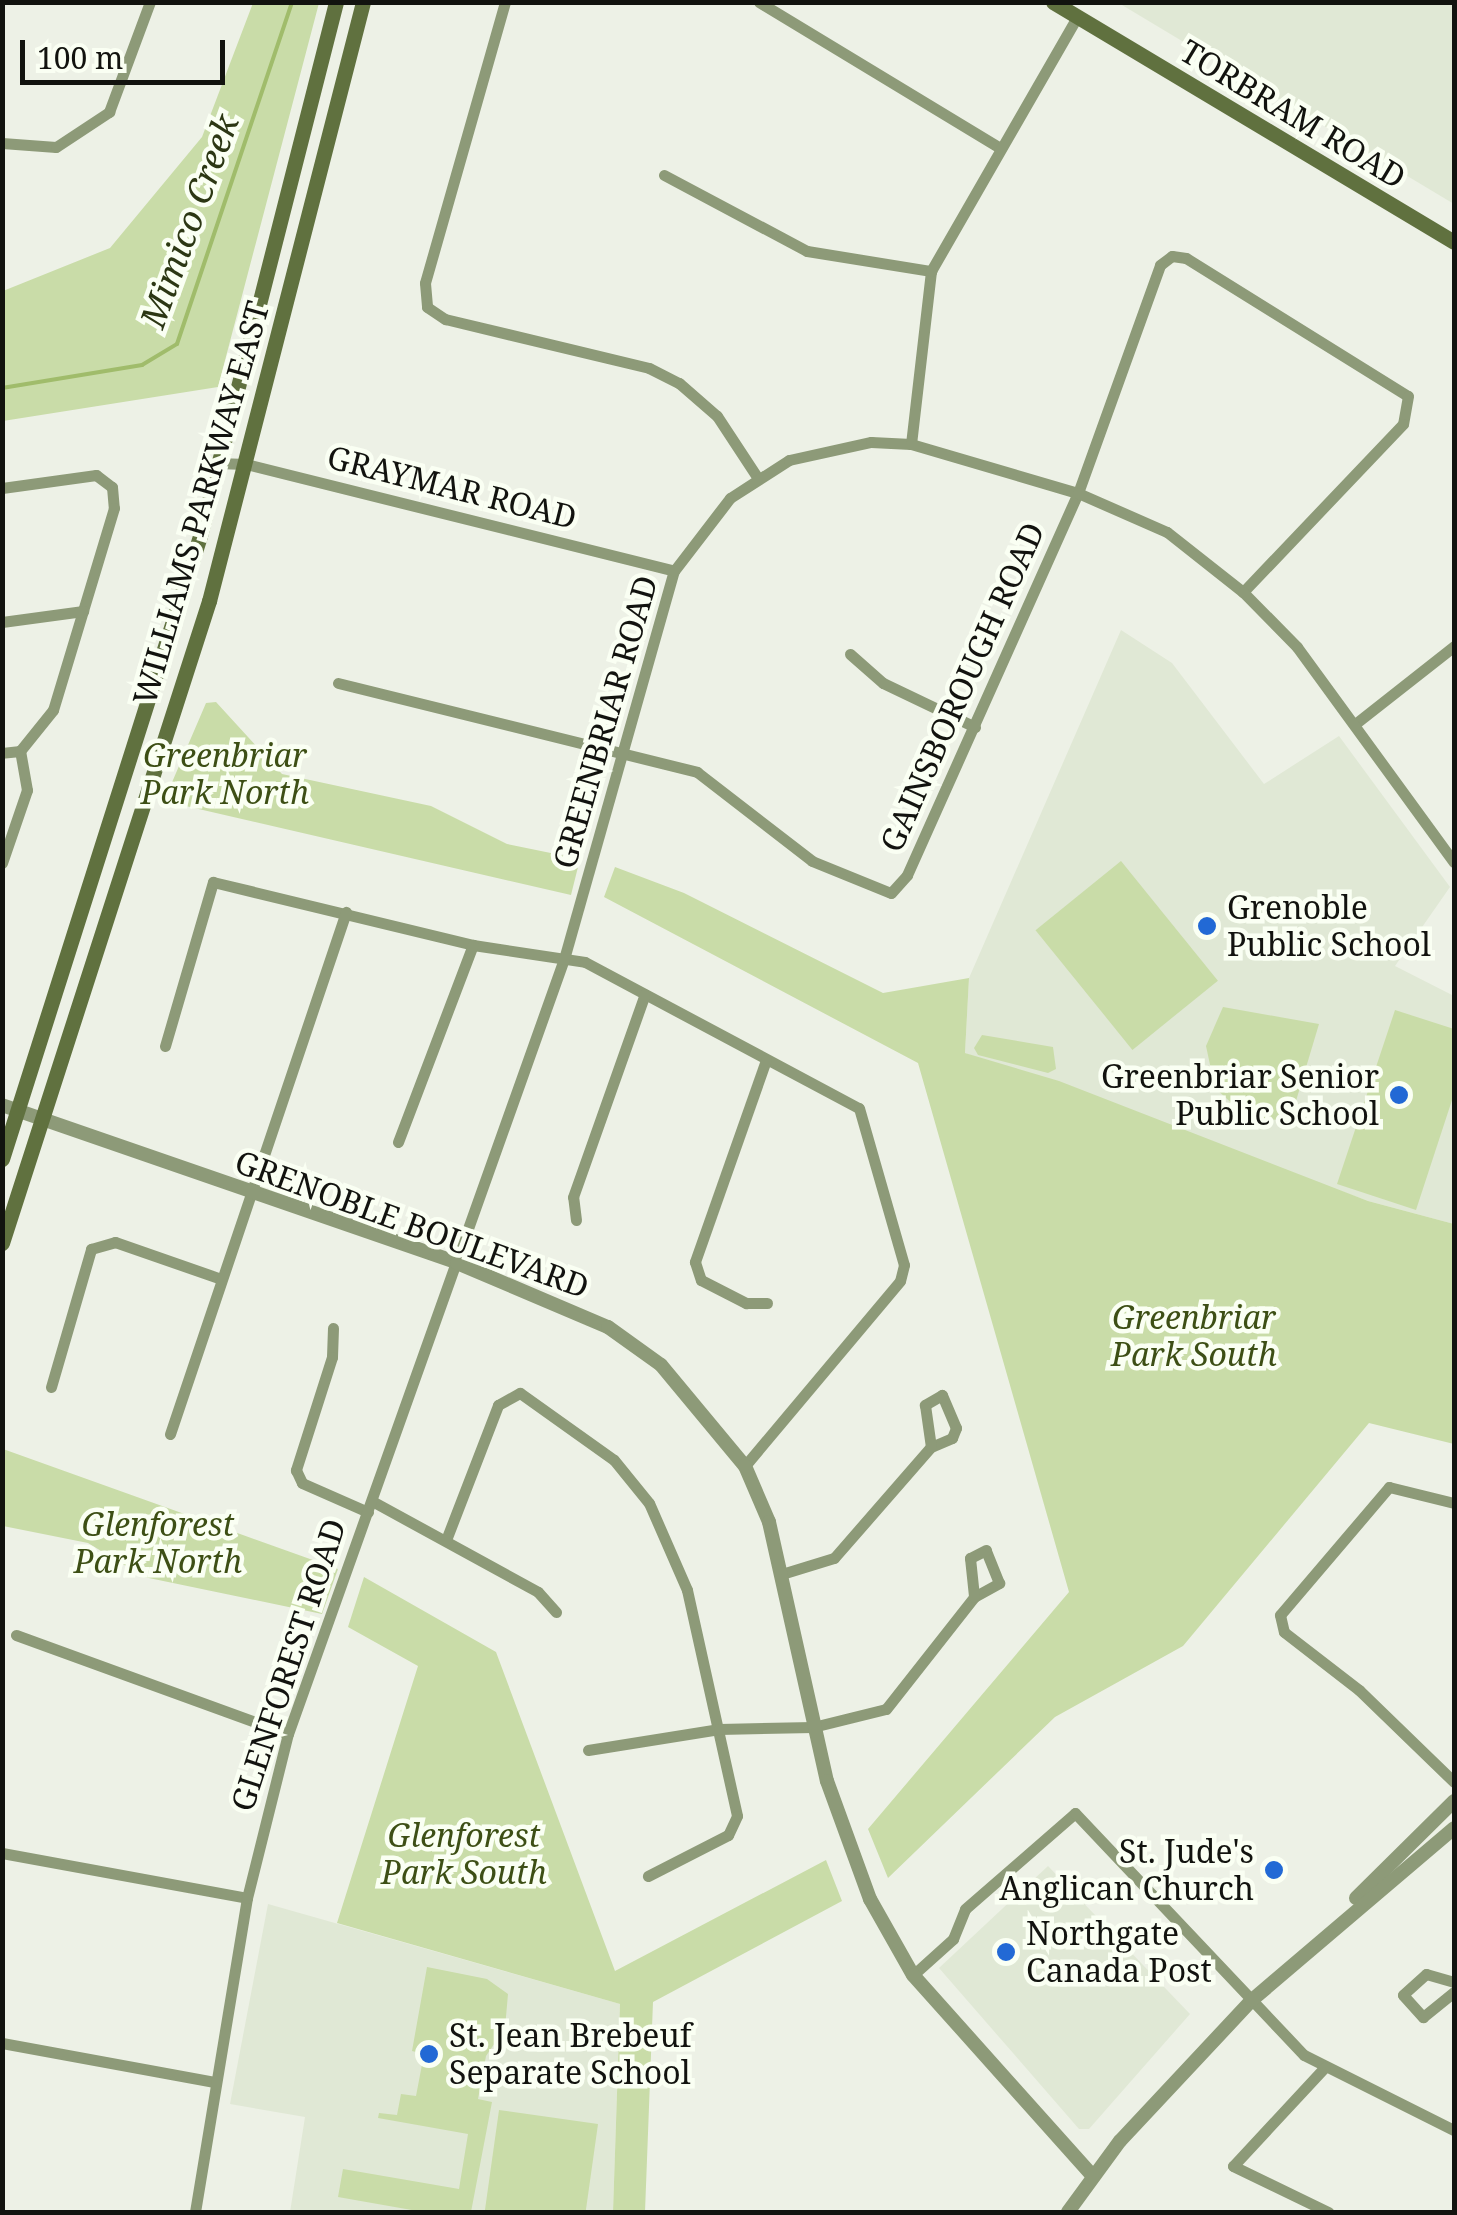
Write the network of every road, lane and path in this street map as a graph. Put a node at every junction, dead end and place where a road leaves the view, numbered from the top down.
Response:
1 (150, 2) edge
2 (336, 2) edge
3 (363, 2) edge
4 (505, 2) edge
5 (759, 2) edge
6 (1052, 2) edge
7 (1077, 17) junction
8 (2, 142) edge
9 (997, 146) junction
10 (664, 175) dead end
11 (1454, 242) edge
12 (931, 270) junction
13 (910, 444) junction
14 (217, 463) junction
15 (246, 464) junction
16 (757, 477) junction
17 (2, 488) edge
18 (1078, 493) junction
19 (674, 571) junction
20 (1243, 592) junction
21 (83, 612) junction
22 (2, 622) edge
23 (1454, 646) edge
24 (850, 654) dead end
25 (338, 683) dead end
26 (1355, 724) junction
27 (975, 726) junction
28 (20, 751) junction
29 (2, 753) edge
30 (626, 753) junction
31 (1454, 862) edge
32 (2, 863) edge
33 (346, 912) junction
34 (473, 945) junction
35 (564, 959) junction
36 (645, 994) junction
37 (165, 1046) dead end
38 (766, 1060) junction
39 (10, 1107) edge
40 (42, 1114) junction
41 (398, 1142) dead end
42 (2, 1159) edge
43 (247, 1191) junction
44 (576, 1220) dead end
45 (2, 1243) edge
46 (457, 1264) junction
47 (221, 1279) junction
48 (767, 1302) dead end
49 (333, 1328) dead end
50 (50, 1387) dead end
51 (170, 1434) dead end
52 (931, 1447) dead end
53 (745, 1466) junction
54 (1454, 1504) edge
55 (370, 1506) junction
56 (446, 1540) junction
57 (786, 1573) junction
58 (974, 1597) dead end
59 (556, 1612) dead end
60 (16, 1635) dead end
61 (814, 1728) junction
62 (719, 1729) junction
63 (288, 1734) junction
64 (588, 1750) dead end
65 (1454, 1782) edge
66 (1454, 1801) edge
67 (1454, 1828) edge
68 (2, 1852) edge
69 (648, 1876) dead end
70 (247, 1898) junction
71 (1323, 1936) junction
72 (914, 1975) junction
73 (1454, 1982) edge
74 (1454, 1992) edge
75 (1252, 2000) junction
76 (2, 2043) edge
77 (1325, 2067) junction
78 (214, 2082) junction
79 (1454, 2130) edge
80 (1093, 2176) junction
81 (195, 2212) edge
82 (1068, 2212) edge
83 (1328, 2212) edge

1 - 8 street
2 - 14 main road, WILLIAMS PARKWAY EAST
3 - 15 main road, WILLIAMS PARKWAY EAST
4 - 16 street
5 - 9 street
6 - 7 main road, TORBRAM ROAD
7 - 9 street
7 - 11 main road, TORBRAM ROAD
9 - 12 street
10 - 12 street
12 - 13 street
13 - 16 street, GREENBRIAR ROAD
13 - 18 street, GREENBRIAR ROAD
14 - 15 street, GRAYMAR ROAD
14 - 39 main road, WILLIAMS PARKWAY EAST
15 - 19 street, GRAYMAR ROAD
15 - 40 main road, WILLIAMS PARKWAY EAST
16 - 19 street, GREENBRIAR ROAD
17 - 21 street
18 - 20 street, GREENBRIAR ROAD
18 - 20 street, GAINSBOROUGH ROAD
18 - 27 street, GAINSBOROUGH ROAD
19 - 30 street, GREENBRIAR ROAD
20 - 26 street, GREENBRIAR ROAD
21 - 22 street
21 - 28 street
23 - 26 street
24 - 27 street
25 - 30 street
26 - 31 street, GREENBRIAR ROAD
27 - 30 street, GAINSBOROUGH ROAD
28 - 29 street
28 - 32 street
30 - 35 street, GREENBRIAR ROAD
33 - 34 street
33 - 37 street
33 - 43 street
34 - 35 street
34 - 41 street
35 - 36 street
35 - 46 street, GREENBRIAR ROAD
36 - 38 street
36 - 44 street
38 - 48 street
38 - 53 street
39 - 40 street, GRENOBLE BOULEVARD
39 - 42 main road, WILLIAMS PARKWAY EAST
40 - 43 street, GRENOBLE BOULEVARD
40 - 45 main road, WILLIAMS PARKWAY EAST
43 - 46 street, GRENOBLE BOULEVARD
43 - 47 street
46 - 53 street, GRENOBLE BOULEVARD
46 - 55 street, GLENFOREST ROAD
47 - 50 street
47 - 51 street
49 - 55 street
52 - 57 street
53 - 57 street, GRENOBLE BOULEVARD
54 - 65 street
55 - 56 street
55 - 63 street, GLENFOREST ROAD
56 - 59 street
56 - 62 street
57 - 61 street, GRENOBLE BOULEVARD
58 - 61 street
60 - 63 street
61 - 62 street
61 - 72 street, GRENOBLE BOULEVARD
62 - 64 street
62 - 69 street
63 - 70 street, GLENFOREST ROAD
66 - 71 street
67 - 71 street
68 - 70 street
70 - 78 street, GLENFOREST ROAD
71 - 75 street
72 - 75 street
72 - 80 street, GRENOBLE BOULEVARD
73 - 74 street
75 - 77 street
75 - 80 street
76 - 78 street
77 - 79 street
77 - 83 street
78 - 81 street, GLENFOREST ROAD
80 - 82 street

